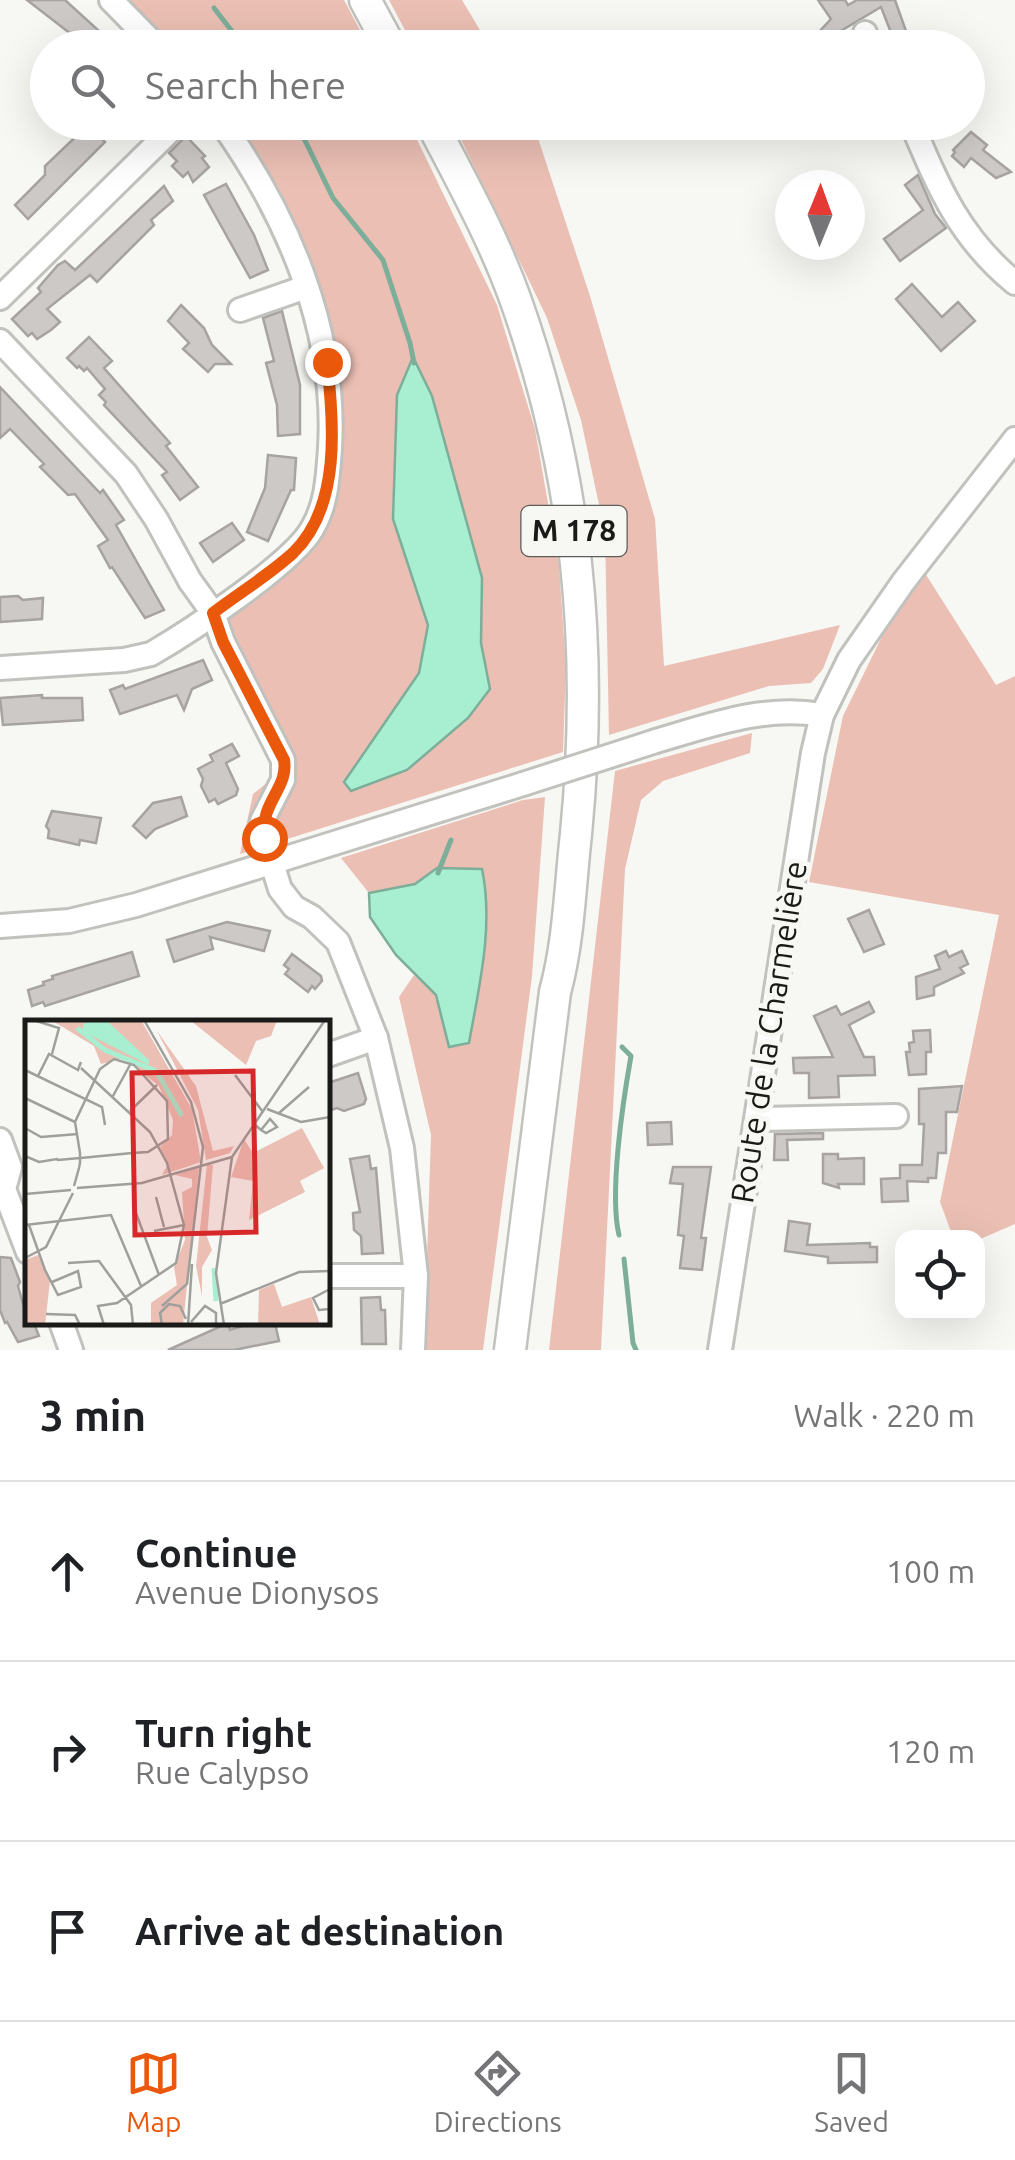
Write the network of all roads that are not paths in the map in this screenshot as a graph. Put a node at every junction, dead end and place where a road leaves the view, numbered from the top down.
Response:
1 (111, 0) edge
2 (364, 0) edge
3 (140, 30) edge
4 (380, 30) edge
5 (161, 140) edge
6 (233, 140) edge
7 (440, 140) edge
8 (920, 140) edge
9 (1015, 283) edge
10 (306, 287) junction
11 (0, 298) edge
12 (240, 310) dead end
13 (0, 341) edge
14 (1013, 445) edge
15 (213, 613) junction
16 (0, 668) edge
17 (822, 715) junction
18 (273, 860) junction
19 (0, 926) edge
20 (562, 965) junction
21 (376, 1038) junction
22 (330, 1054) edge
23 (896, 1116) dead end
24 (756, 1119) junction
25 (7, 1159) edge
26 (25, 1239) edge
27 (330, 1276) edge
28 (416, 1276) junction
29 (413, 1350) edge
30 (510, 1350) edge
31 (524, 1350) edge
32 (720, 1350) edge

1 - 3 street
2 - 4 main road
5 - 11 street
6 - 10 street
7 - 20 main road, M 178
8 - 9 street
10 - 12 street
10 - 15 street
13 - 15 street
14 - 17 street, Route de la Charmelière
15 - 16 street
15 - 18 street
17 - 18 street, bridge
17 - 24 street, Route de la Charmelière
18 - 19 street
18 - 21 street
20 - 30 main road, M 178
20 - 31 main road, M 178
21 - 22 street
21 - 28 street
23 - 24 street
24 - 32 street, Route de la Charmelière
25 - 26 street
27 - 28 street
28 - 29 street

